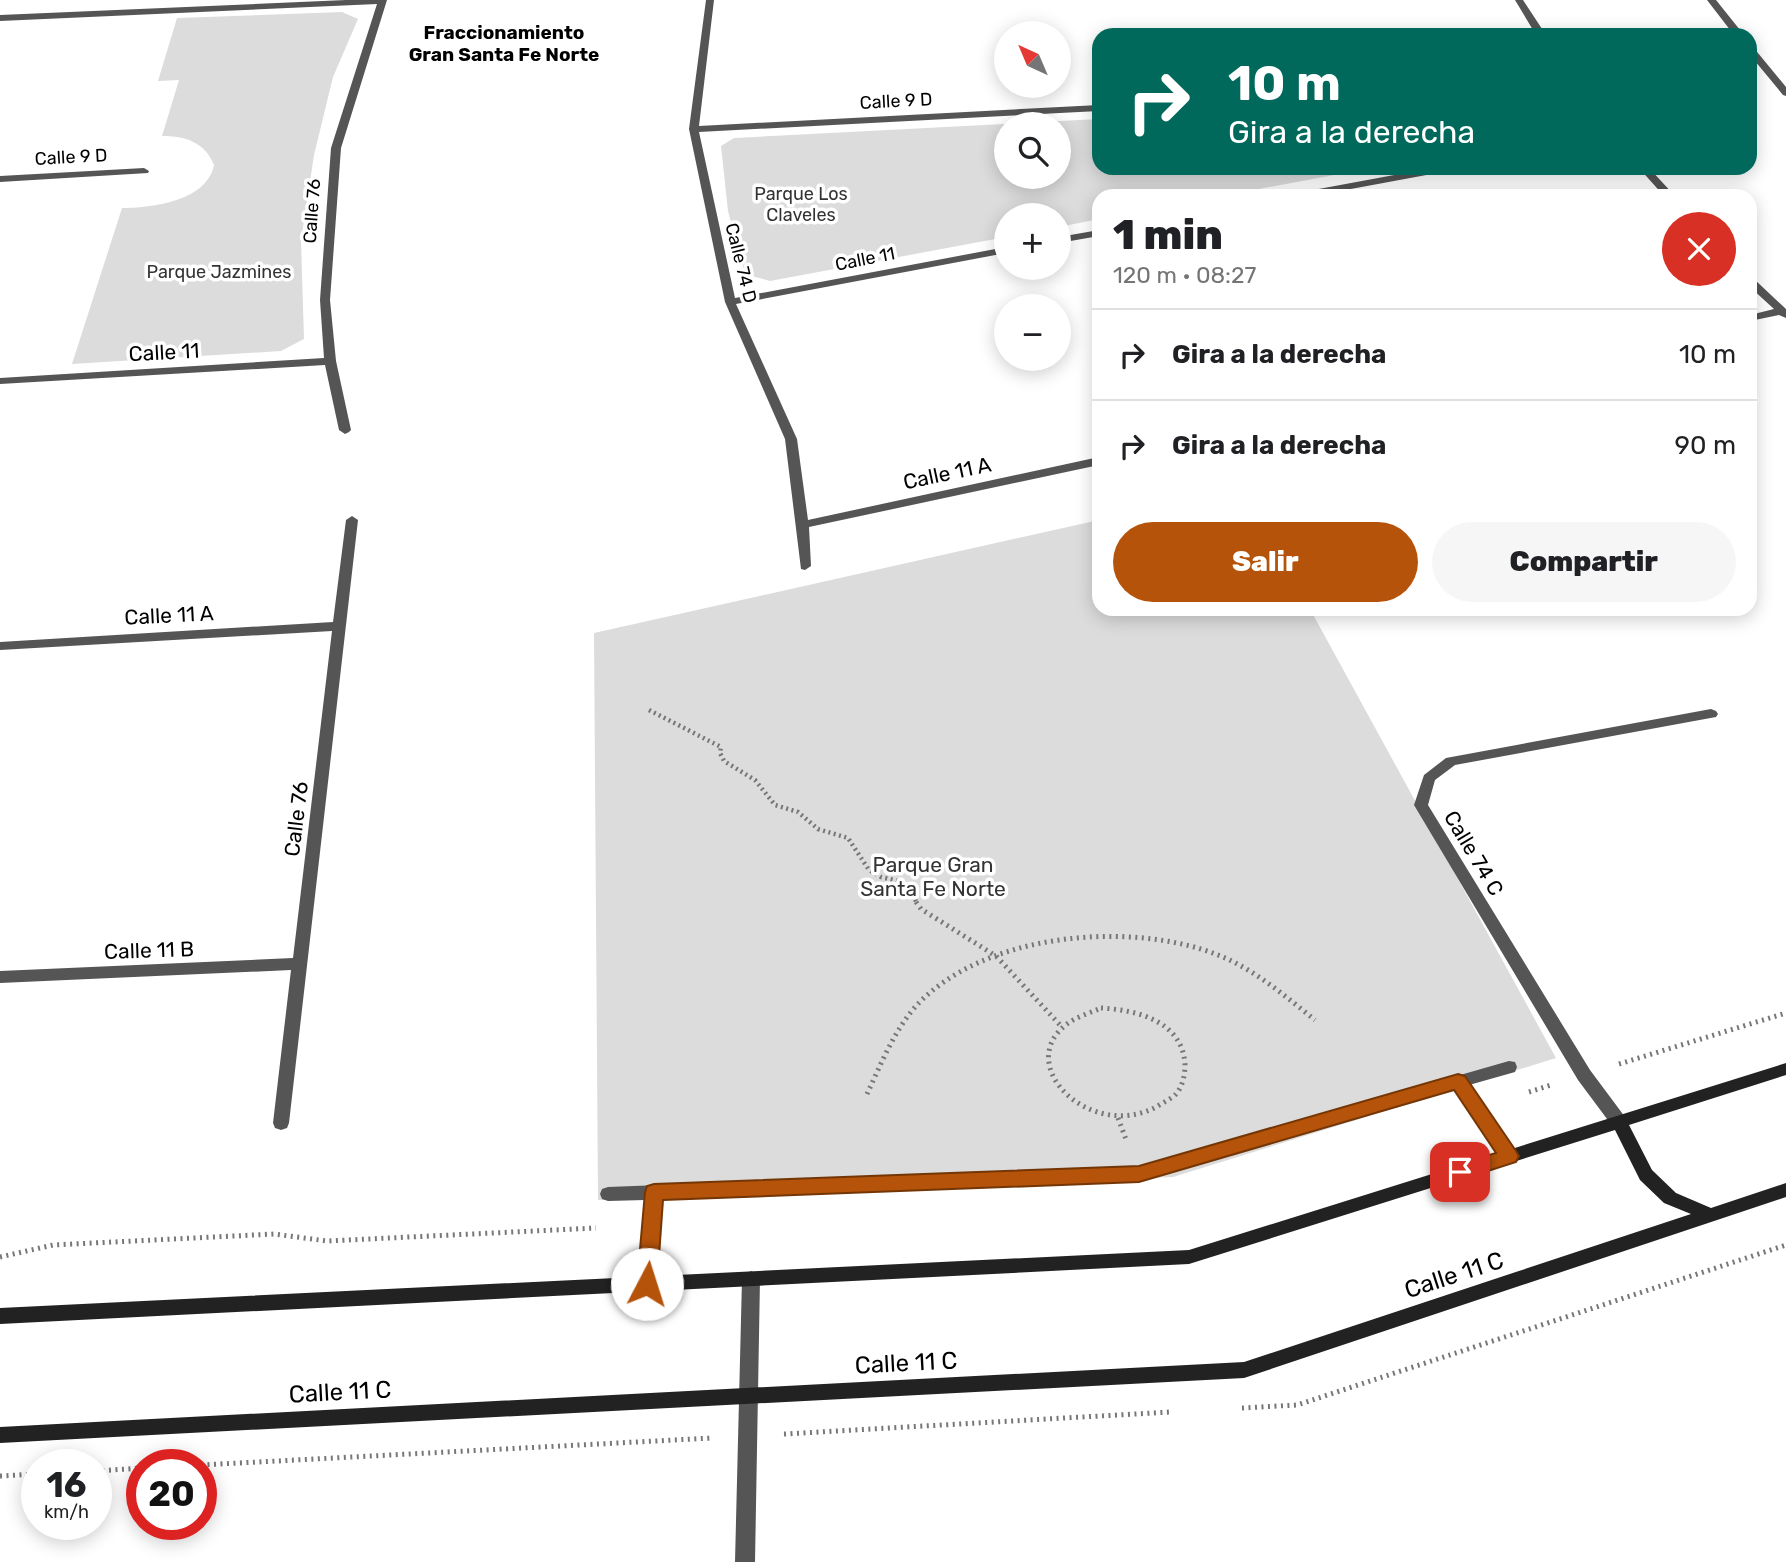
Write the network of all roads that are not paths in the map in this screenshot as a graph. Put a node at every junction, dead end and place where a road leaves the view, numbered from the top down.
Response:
1 (383, 0) edge
2 (710, 0) edge
3 (1519, 0) edge
4 (1711, 0) edge
5 (0, 18) edge
6 (1537, 28) edge
7 (1733, 28) edge
8 (1757, 57) edge
9 (1786, 93) edge
10 (1092, 108) edge
11 (694, 129) junction
12 (144, 171) dead end
13 (1410, 175) edge
14 (1650, 175) edge
15 (0, 179) edge
16 (1335, 189) edge
17 (1664, 189) edge
18 (1092, 234) edge
19 (1071, 238) edge
20 (994, 252) edge
21 (1757, 288) edge
22 (730, 302) junction
23 (1784, 313) edge
24 (1757, 317) edge
25 (330, 361) junction
26 (0, 381) edge
27 (345, 430) dead end
28 (1092, 463) edge
29 (352, 520) dead end
30 (803, 526) junction
31 (805, 566) dead end
32 (340, 626) junction
33 (0, 646) edge
34 (1711, 714) dead end
35 (299, 964) junction
36 (0, 977) edge
37 (1509, 1067) dead end
38 (1786, 1069) edge
39 (1458, 1081) junction
40 (1619, 1122) junction
41 (281, 1123) dead end
42 (1509, 1156) junction
43 (1786, 1190) edge
44 (654, 1192) junction
45 (608, 1194) dead end
46 (1711, 1215) junction
47 (751, 1279) junction
48 (647, 1284) junction
49 (0, 1317) edge
50 (746, 1396) junction
51 (0, 1435) edge
52 (745, 1562) edge

1 - 5 street
1 - 25 street, Calle 76
2 - 11 street, Calle 74 D
3 - 6 street
4 - 7 street
8 - 9 street
10 - 11 street, Calle 9 D
11 - 22 street, Calle 74 D
12 - 15 street, Calle 9 D
13 - 16 street
14 - 17 street
18 - 19 street
20 - 22 street, Calle 11
21 - 23 street
22 - 30 street, Calle 74 D
23 - 24 street
25 - 26 street, Calle 11
25 - 27 street, Calle 76
28 - 30 street, Calle 11 A
29 - 32 street, Calle 76
30 - 31 street, Calle 74 D
32 - 33 street, Calle 11 A
32 - 35 street, Calle 76
34 - 40 street, Calle 74 C
35 - 36 street, Calle 11 B
35 - 41 street, Calle 76
37 - 39 street
38 - 40 main road
39 - 42 street
39 - 44 street
40 - 42 main road
40 - 46 main road
42 - 47 main road
43 - 46 main road, Calle 11 C
44 - 45 street
44 - 48 street
46 - 50 main road, Calle 11 C
47 - 48 main road
47 - 50 street
48 - 49 main road
50 - 51 main road, Calle 11 C
50 - 52 street

